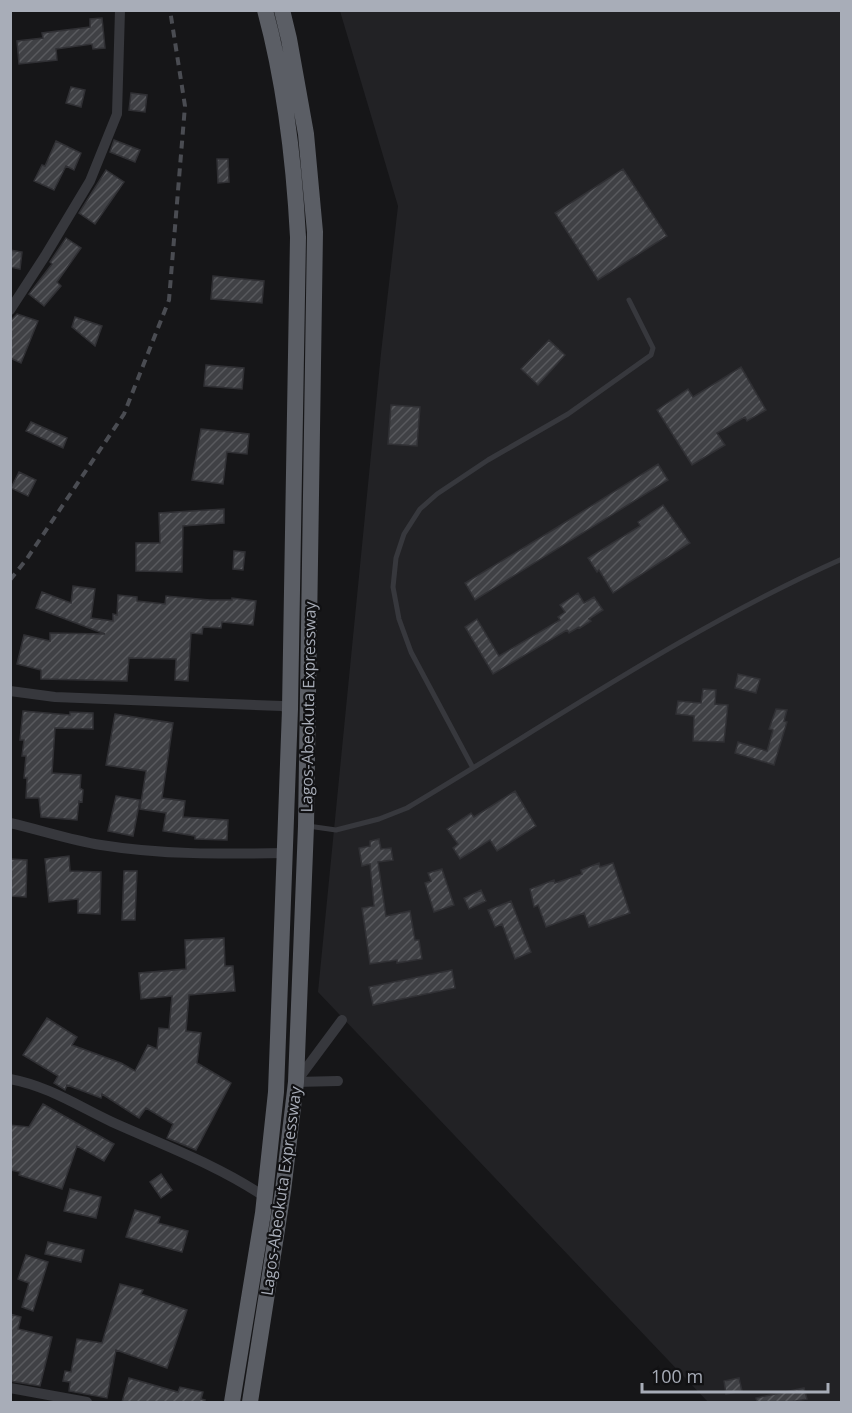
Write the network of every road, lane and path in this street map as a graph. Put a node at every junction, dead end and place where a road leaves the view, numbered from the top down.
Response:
1 (120, 10) edge
2 (265, 10) edge
3 (282, 10) edge
4 (629, 300) dead end
5 (10, 310) edge
6 (842, 559) edge
7 (10, 691) edge
8 (290, 709) junction
9 (473, 768) junction
10 (10, 823) edge
11 (306, 826) junction
12 (286, 853) junction
13 (342, 1020) dead end
14 (10, 1079) edge
15 (338, 1081) dead end
16 (296, 1082) junction
17 (265, 1197) junction
18 (10, 1388) edge
19 (87, 1402) edge
20 (232, 1402) edge
21 (250, 1402) edge

1 - 5 street
2 - 8 highway, Lagos-Abeokuta Expressway
3 - 11 highway, Lagos-Abeokuta Expressway
4 - 9 lane
6 - 9 lane
7 - 8 street
8 - 12 highway, Lagos-Abeokuta Expressway
9 - 11 lane
10 - 12 street
11 - 16 highway, Lagos-Abeokuta Expressway
12 - 17 highway, Lagos-Abeokuta Expressway
13 - 16 street
14 - 17 street
15 - 16 street
16 - 21 highway, Lagos-Abeokuta Expressway
17 - 20 highway, Lagos-Abeokuta Expressway
18 - 19 street

